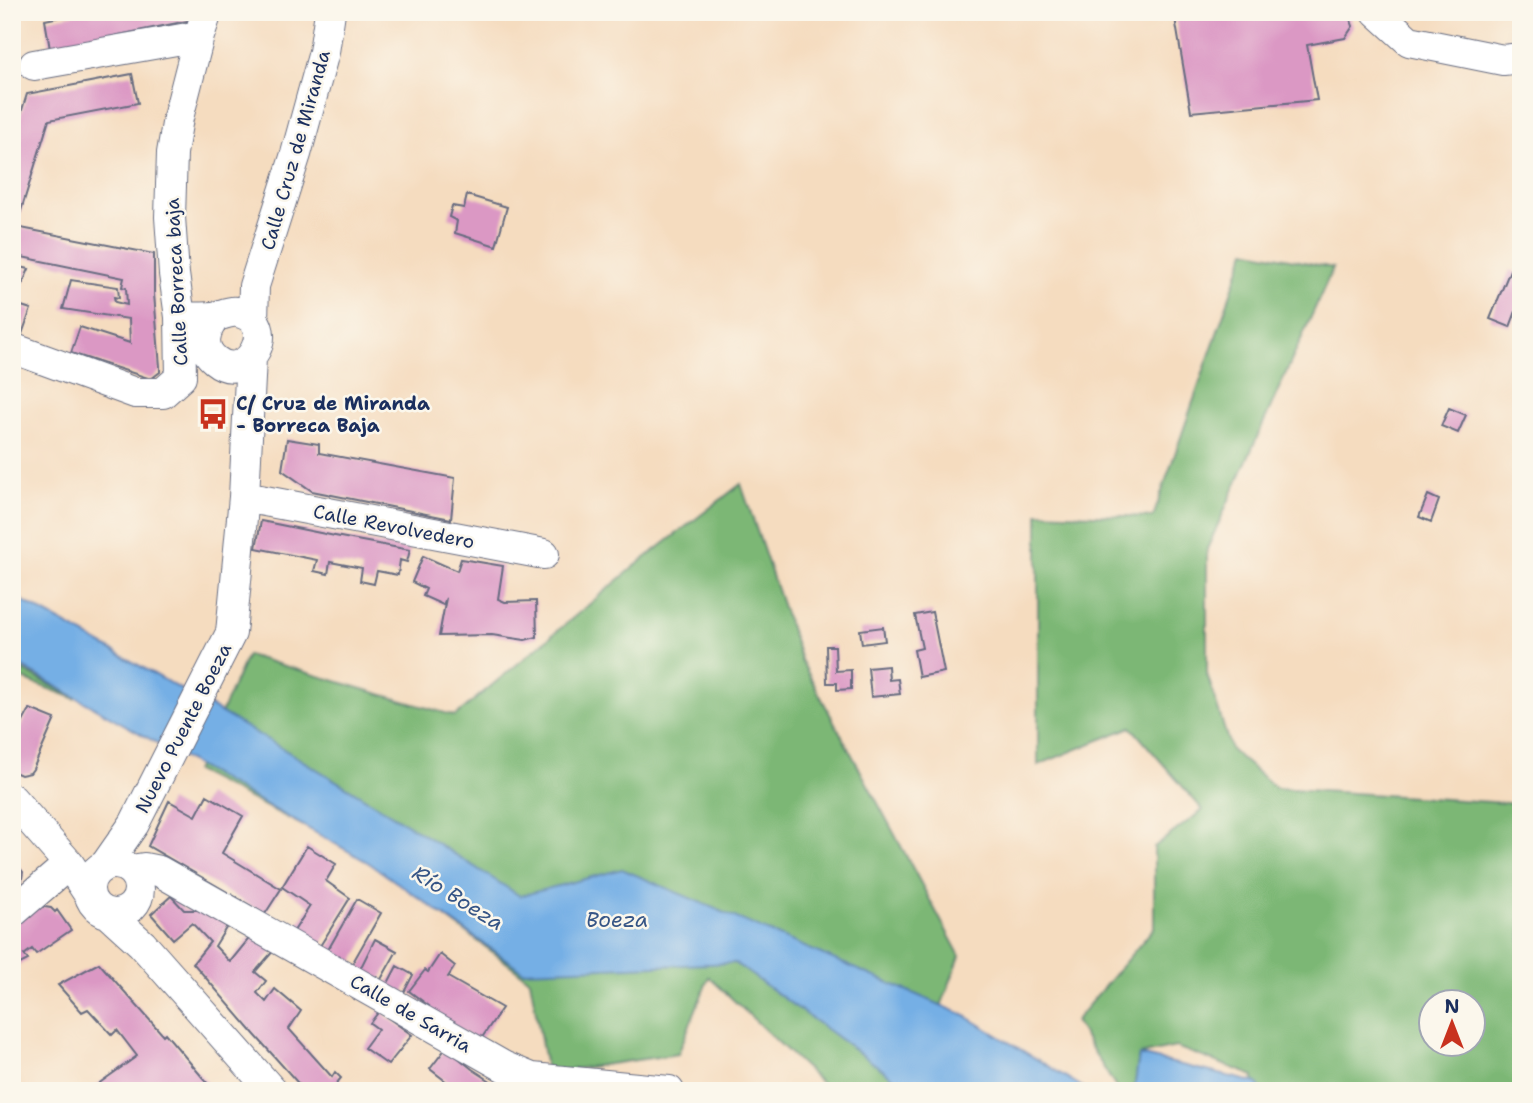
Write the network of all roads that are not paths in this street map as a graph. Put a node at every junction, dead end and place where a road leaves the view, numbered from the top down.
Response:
1 (330, 12) edge
2 (1377, 12) edge
3 (203, 24) edge
4 (1521, 58) edge
5 (34, 65) dead end
6 (232, 316) junction
7 (180, 317) junction
8 (12, 348) edge
9 (230, 361) junction
10 (181, 362) junction
11 (244, 498) junction
12 (544, 554) dead end
13 (12, 799) edge
14 (112, 882) junction
15 (12, 913) edge
16 (272, 1091) edge
17 (669, 1091) edge

1 - 6 street, Calle Cruz de Miranda
2 - 4 street
3 - 5 street
3 - 7 street, Calle Borreca baja
6 - 7 street
6 - 9 street
6 - 9 street
7 - 10 street, Calle Borreca baja
8 - 10 street, Calle Borreca baja
9 - 10 street
9 - 11 street
11 - 12 street, Calle Revolvedero
11 - 14 street, Nuevo Puente Boeza
13 - 14 street
14 - 15 street, Nuevo Puente Boeza
14 - 16 street
14 - 17 street, Calle de Sarria

